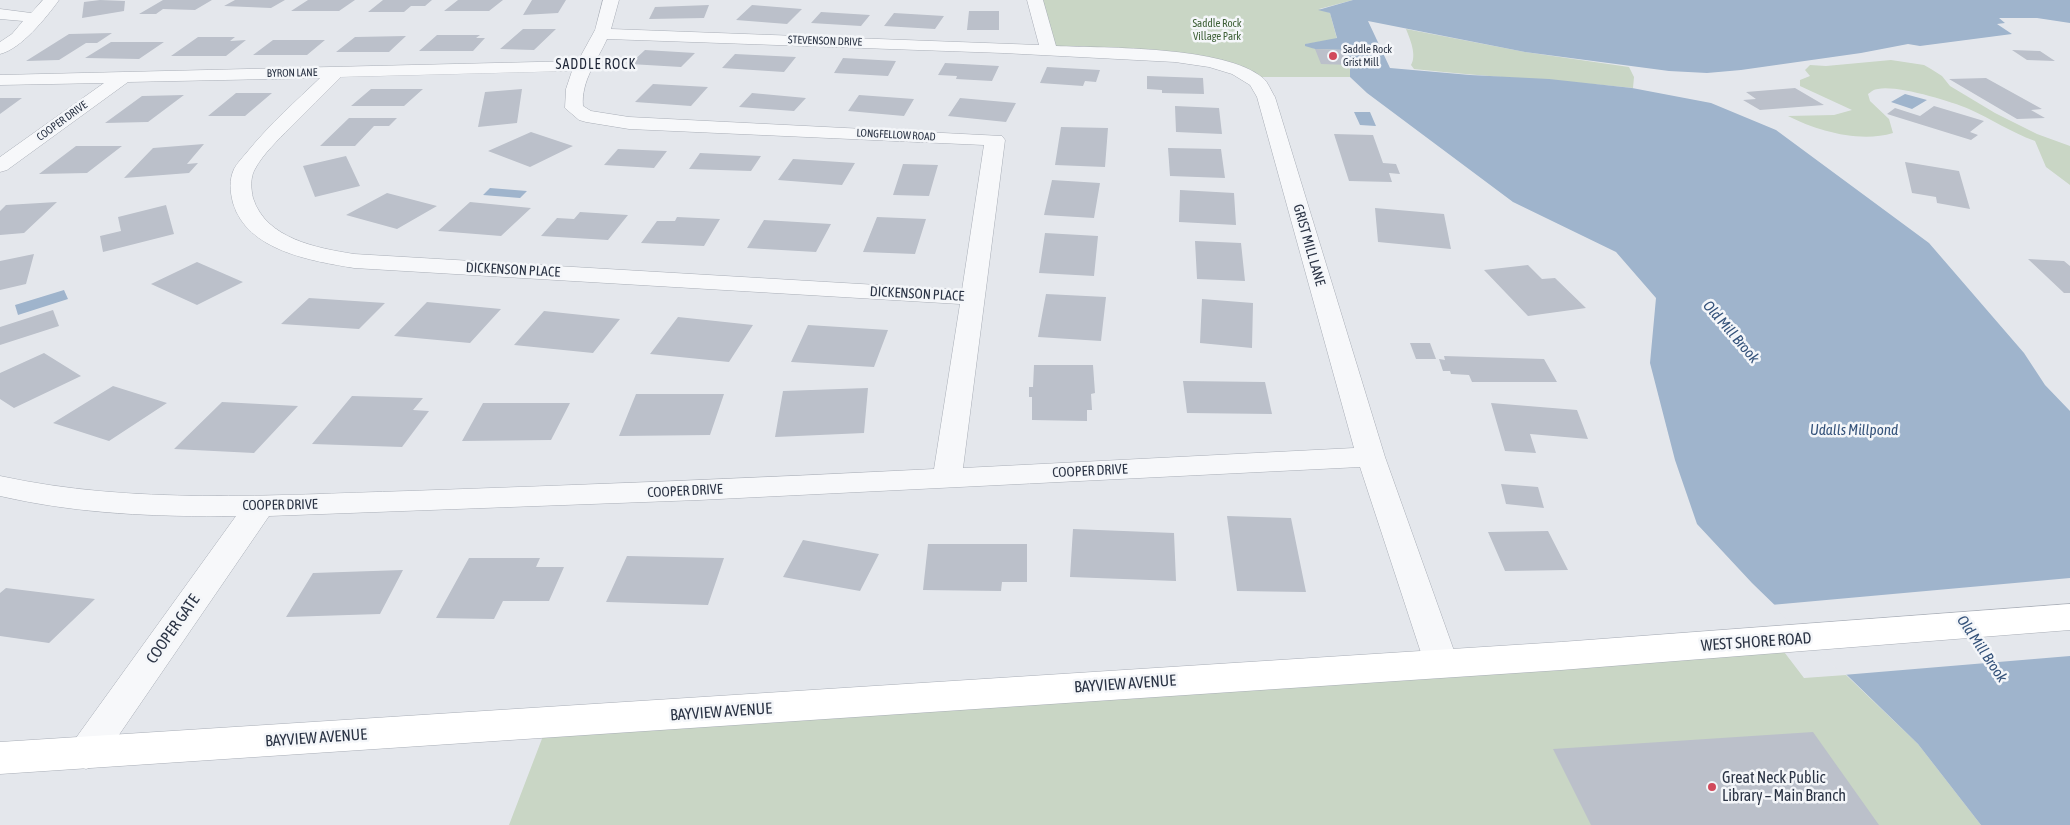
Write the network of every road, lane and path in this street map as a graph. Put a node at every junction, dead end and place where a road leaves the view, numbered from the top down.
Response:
1 (51, 0) edge
2 (611, 0) edge
3 (1035, 0) edge
4 (0, 14) edge
5 (35, 18) junction
6 (601, 34) junction
7 (0, 49) edge
8 (1049, 50) junction
9 (584, 66) junction
10 (336, 72) junction
11 (124, 77) junction
12 (0, 80) edge
13 (0, 166) edge
14 (972, 298) junction
15 (1371, 457) junction
16 (947, 479) junction
17 (0, 486) edge
18 (260, 506) junction
19 (2070, 617) edge
20 (1441, 662) junction
21 (86, 753) junction
22 (0, 758) edge

1 - 5 street
2 - 6 street, LONGFELLOW ROAD
3 - 8 street
4 - 5 street
5 - 7 street
6 - 8 street, STEVENSON DRIVE
6 - 9 street, LONGFELLOW ROAD
8 - 15 street, GRIST MILL LANE
9 - 10 street, BYRON LANE
9 - 14 street, LONGFELLOW ROAD
10 - 11 street, BYRON LANE
10 - 14 street, DICKENSON PLACE
11 - 12 street, BYRON LANE
11 - 13 street, COOPER DRIVE
14 - 16 street, LONGFELLOW ROAD
15 - 16 street, COOPER DRIVE
15 - 20 street, GRIST MILL LANE
16 - 18 street, COOPER DRIVE
17 - 18 street, COOPER DRIVE
18 - 21 street, COOPER GATE
19 - 20 main road, WEST SHORE ROAD
20 - 21 main road, BAYVIEW AVENUE
21 - 22 main road, BAYVIEW AVENUE

